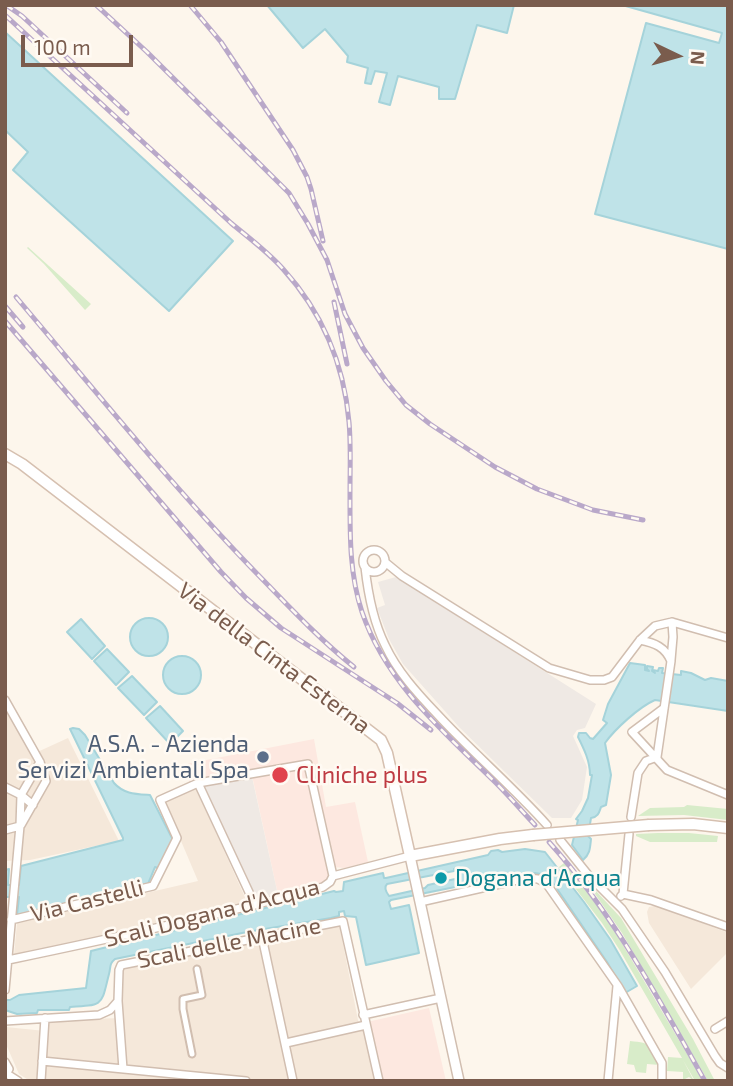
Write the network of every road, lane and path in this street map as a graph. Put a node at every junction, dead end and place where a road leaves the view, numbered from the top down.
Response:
1 (5, 448) edge
2 (5, 454) edge
3 (22, 464) junction
4 (385, 562) junction
5 (365, 567) junction
6 (377, 572) junction
7 (369, 593) junction
8 (672, 622) junction
9 (728, 638) edge
10 (640, 640) junction
11 (671, 661) junction
12 (5, 700) edge
13 (664, 708) junction
14 (657, 757) junction
15 (40, 762) junction
16 (198, 783) junction
17 (5, 787) edge
18 (22, 795) junction
19 (728, 795) edge
20 (33, 805) junction
21 (631, 817) dead end
22 (547, 825) dead end
23 (20, 826) junction
24 (728, 828) edge
25 (5, 830) edge
26 (629, 835) dead end
27 (560, 840) dead end
28 (410, 856) junction
29 (333, 876) junction
30 (623, 894) junction
31 (420, 902) junction
32 (617, 903) junction
33 (255, 905) junction
34 (12, 919) junction
35 (728, 927) edge
36 (262, 937) junction
37 (8, 960) junction
38 (197, 969) dead end
39 (618, 986) junction
40 (5, 990) edge
41 (441, 998) junction
42 (118, 1001) junction
43 (363, 1015) junction
44 (45, 1018) junction
45 (5, 1021) edge
46 (728, 1021) edge
47 (366, 1026) junction
48 (715, 1029) dead end
49 (285, 1043) junction
50 (192, 1054) dead end
51 (42, 1061) junction
52 (5, 1062) edge
53 (728, 1068) edge
54 (123, 1069) junction
55 (151, 1072) junction
56 (6, 1074) edge
57 (18, 1081) edge
58 (41, 1081) edge
59 (150, 1081) edge
60 (246, 1081) edge
61 (293, 1081) edge
62 (379, 1081) edge
63 (459, 1081) edge
64 (608, 1081) edge
65 (662, 1081) edge

1 - 3 main road, Via della Cinta Esterna
2 - 3 main road, Via della Cinta Esterna
3 - 28 main road, Via della Cinta Esterna
4 - 5 street
4 - 6 street
4 - 10 street
5 - 6 street
5 - 7 street
6 - 7 street
7 - 22 street
8 - 9 street
8 - 10 street
8 - 11 street
10 - 11 street
11 - 13 street
12 - 15 street
13 - 14 street
13 - 14 street
14 - 19 street
14 - 21 street
15 - 18 street
15 - 20 street
16 - 29 street
16 - 33 street
16 - 34 street, Via Castelli
17 - 18 street
18 - 20 street
18 - 23 street
20 - 23 street
23 - 25 street
23 - 34 street
24 - 28 main road, bridge
26 - 30 street
27 - 32 street
28 - 29 street, Scali Dogana d'Acqua
28 - 31 street, Via della Cinta Esterna
29 - 33 street, Scali Dogana d'Acqua
30 - 32 street
30 - 35 street
31 - 39 street
31 - 41 street, Via della Cinta Esterna
32 - 53 street
33 - 37 street, Scali Dogana d'Acqua
34 - 37 street
36 - 42 street, Scali delle Macine
36 - 43 street, Scali delle Macine
36 - 49 street
37 - 40 street
38 - 50 street
39 - 64 street
39 - 65 street
41 - 43 street
41 - 63 street, Via della Cinta Esterna
42 - 44 street
42 - 54 street
43 - 47 street
44 - 45 street
44 - 51 street
46 - 48 street
47 - 49 street
47 - 62 street
49 - 61 street
51 - 54 street
51 - 58 street
52 - 56 street
54 - 55 street
55 - 59 street
55 - 60 street
56 - 57 street

